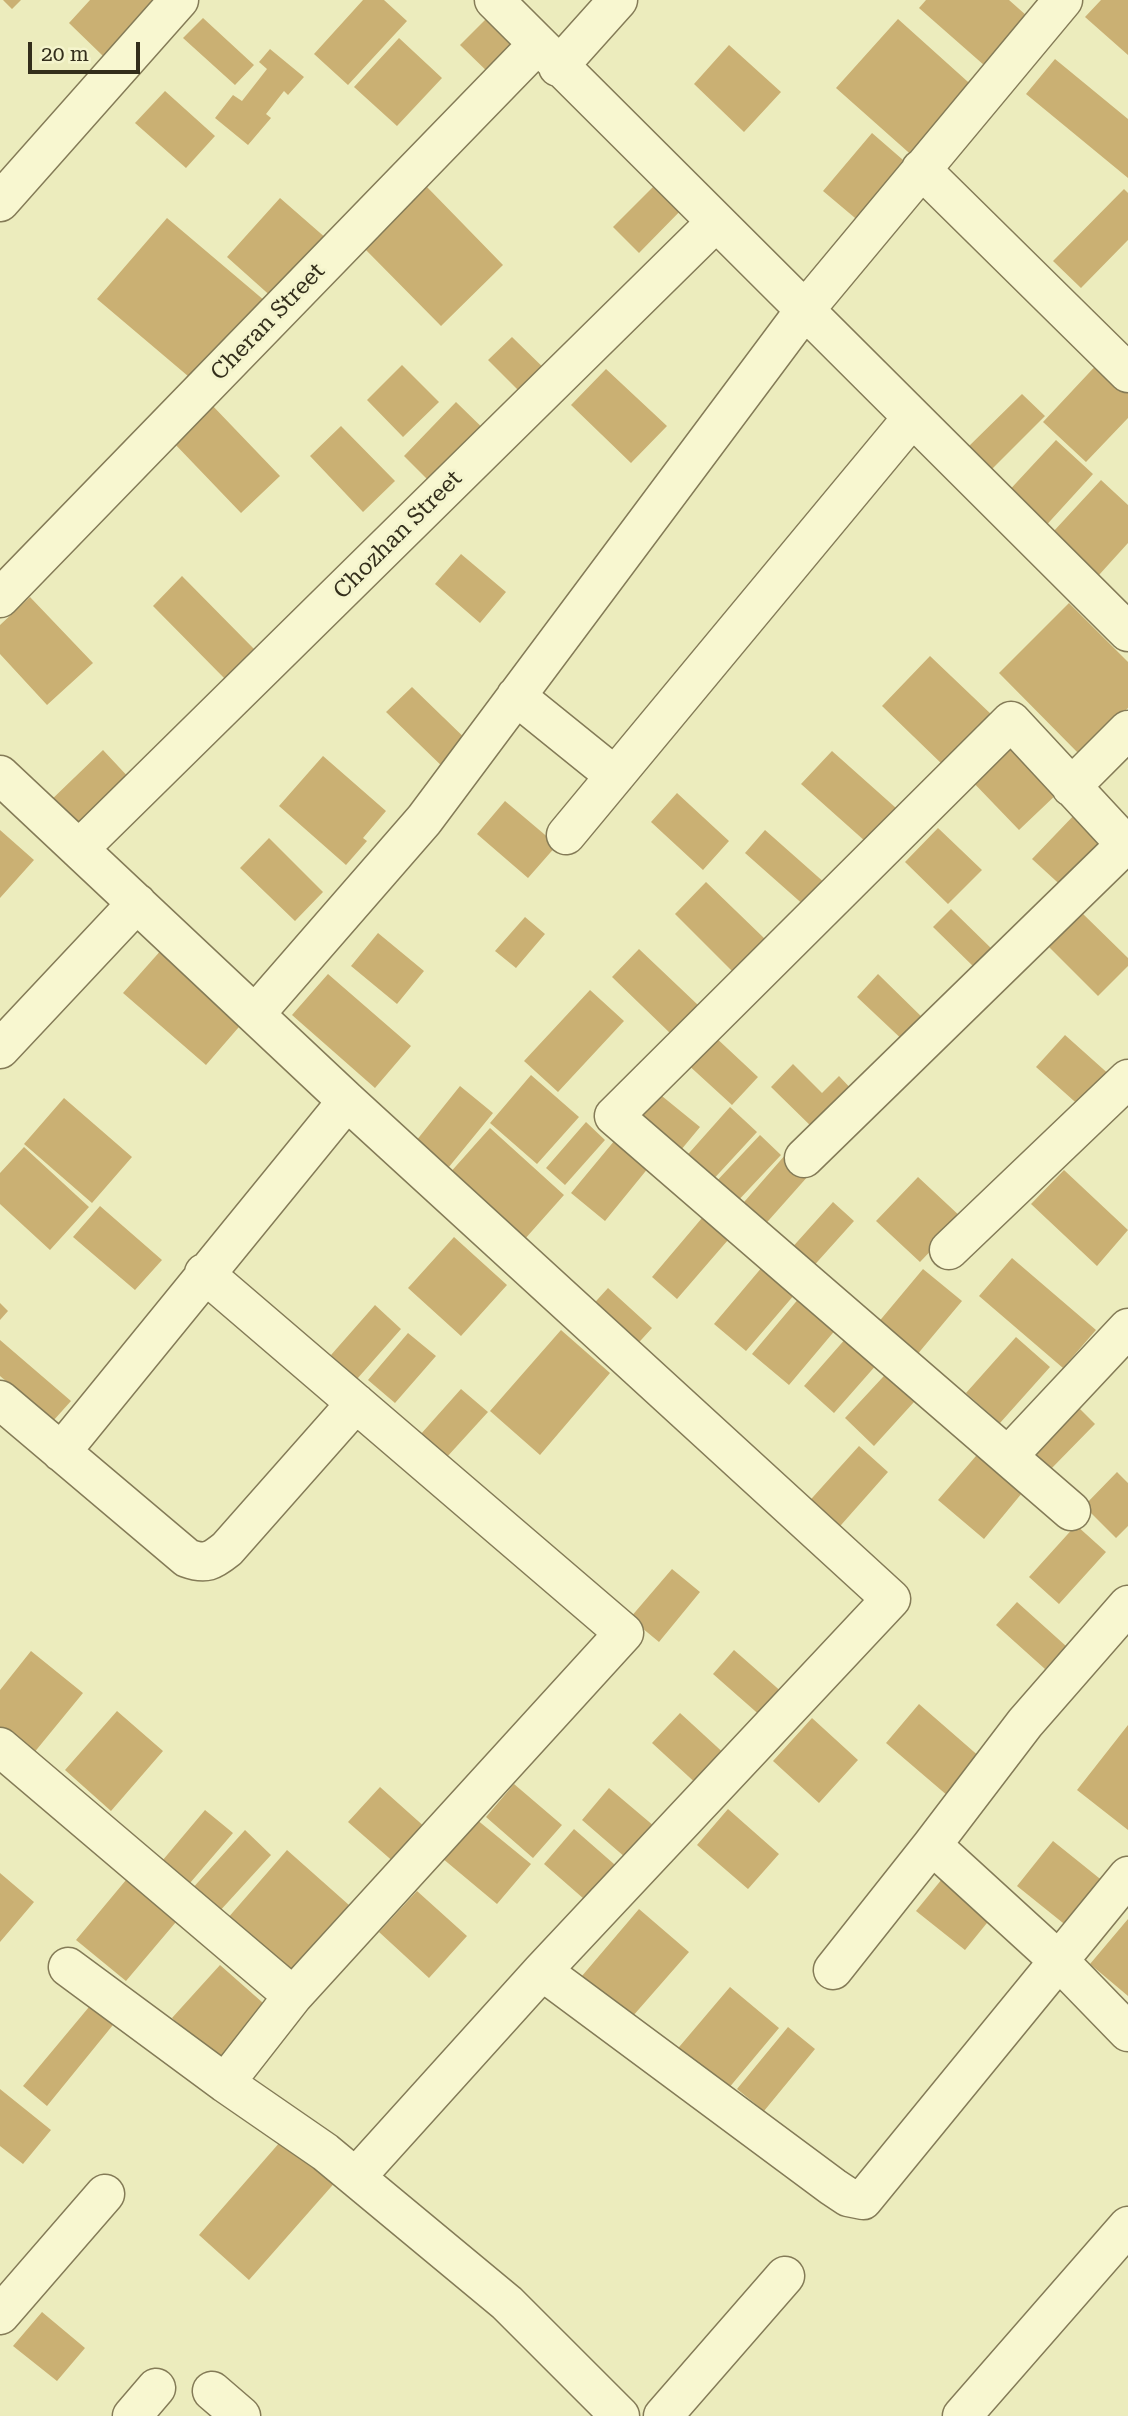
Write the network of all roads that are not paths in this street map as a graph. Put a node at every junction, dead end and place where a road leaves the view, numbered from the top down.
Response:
1 (179, 0) edge
2 (494, 0) edge
3 (618, 0) edge
4 (1063, 0) edge
5 (547, 56) junction
6 (921, 169) junction
7 (0, 202) edge
8 (716, 222) junction
9 (804, 311) junction
10 (1128, 373) edge
11 (912, 418) junction
12 (0, 598) edge
13 (1128, 632) edge
14 (516, 696) junction
15 (1128, 730) edge
16 (0, 775) edge
17 (615, 776) junction
18 (1071, 787) junction
19 (566, 835) dead end
20 (1127, 845) edge
21 (80, 848) junction
22 (137, 903) junction
23 (256, 1013) junction
24 (0, 1049) edge
25 (1128, 1079) edge
26 (347, 1101) junction
27 (804, 1158) dead end
28 (949, 1250) dead end
29 (204, 1273) junction
30 (1128, 1328) edge
31 (0, 1400) edge
32 (356, 1403) junction
33 (61, 1452) junction
34 (1008, 1456) junction
35 (1071, 1511) dead end
36 (1128, 1605) edge
37 (0, 1747) edge
38 (932, 1845) junction
39 (1128, 1876) edge
40 (1059, 1961) junction
41 (68, 1967) dead end
42 (833, 1970) dead end
43 (542, 1971) junction
44 (293, 1996) junction
45 (1128, 2032) edge
46 (225, 2083) junction
47 (356, 2177) junction
48 (105, 2194) dead end
49 (1128, 2226) edge
50 (785, 2276) dead end
51 (0, 2315) edge
52 (212, 2392) dead end
53 (241, 2416) edge
54 (620, 2416) edge
55 (663, 2416) edge
56 (962, 2416) edge

1 - 7 street
2 - 5 street
3 - 5 street, Cheran Street
4 - 6 street
5 - 8 street
5 - 12 street, Cheran Street
6 - 9 street
6 - 10 street
8 - 9 street
8 - 21 street, Chozhan Street
9 - 11 street
9 - 14 street
11 - 13 street
11 - 17 street
14 - 17 street
14 - 23 street
15 - 18 street
16 - 21 street
17 - 19 street
18 - 20 street
18 - 34 street
20 - 27 street
21 - 22 street
22 - 23 street
22 - 24 street
23 - 26 street
25 - 28 street
26 - 29 street
26 - 43 street
29 - 32 street
29 - 33 street
30 - 34 street
31 - 33 street
32 - 33 street
32 - 44 street
34 - 35 street
36 - 38 street
37 - 44 street
38 - 40 street
38 - 42 street
39 - 40 street
40 - 43 street
40 - 45 street
41 - 46 street
43 - 47 street
44 - 46 street
46 - 47 street
47 - 54 street
48 - 51 street
49 - 56 street
50 - 55 street
52 - 53 street

